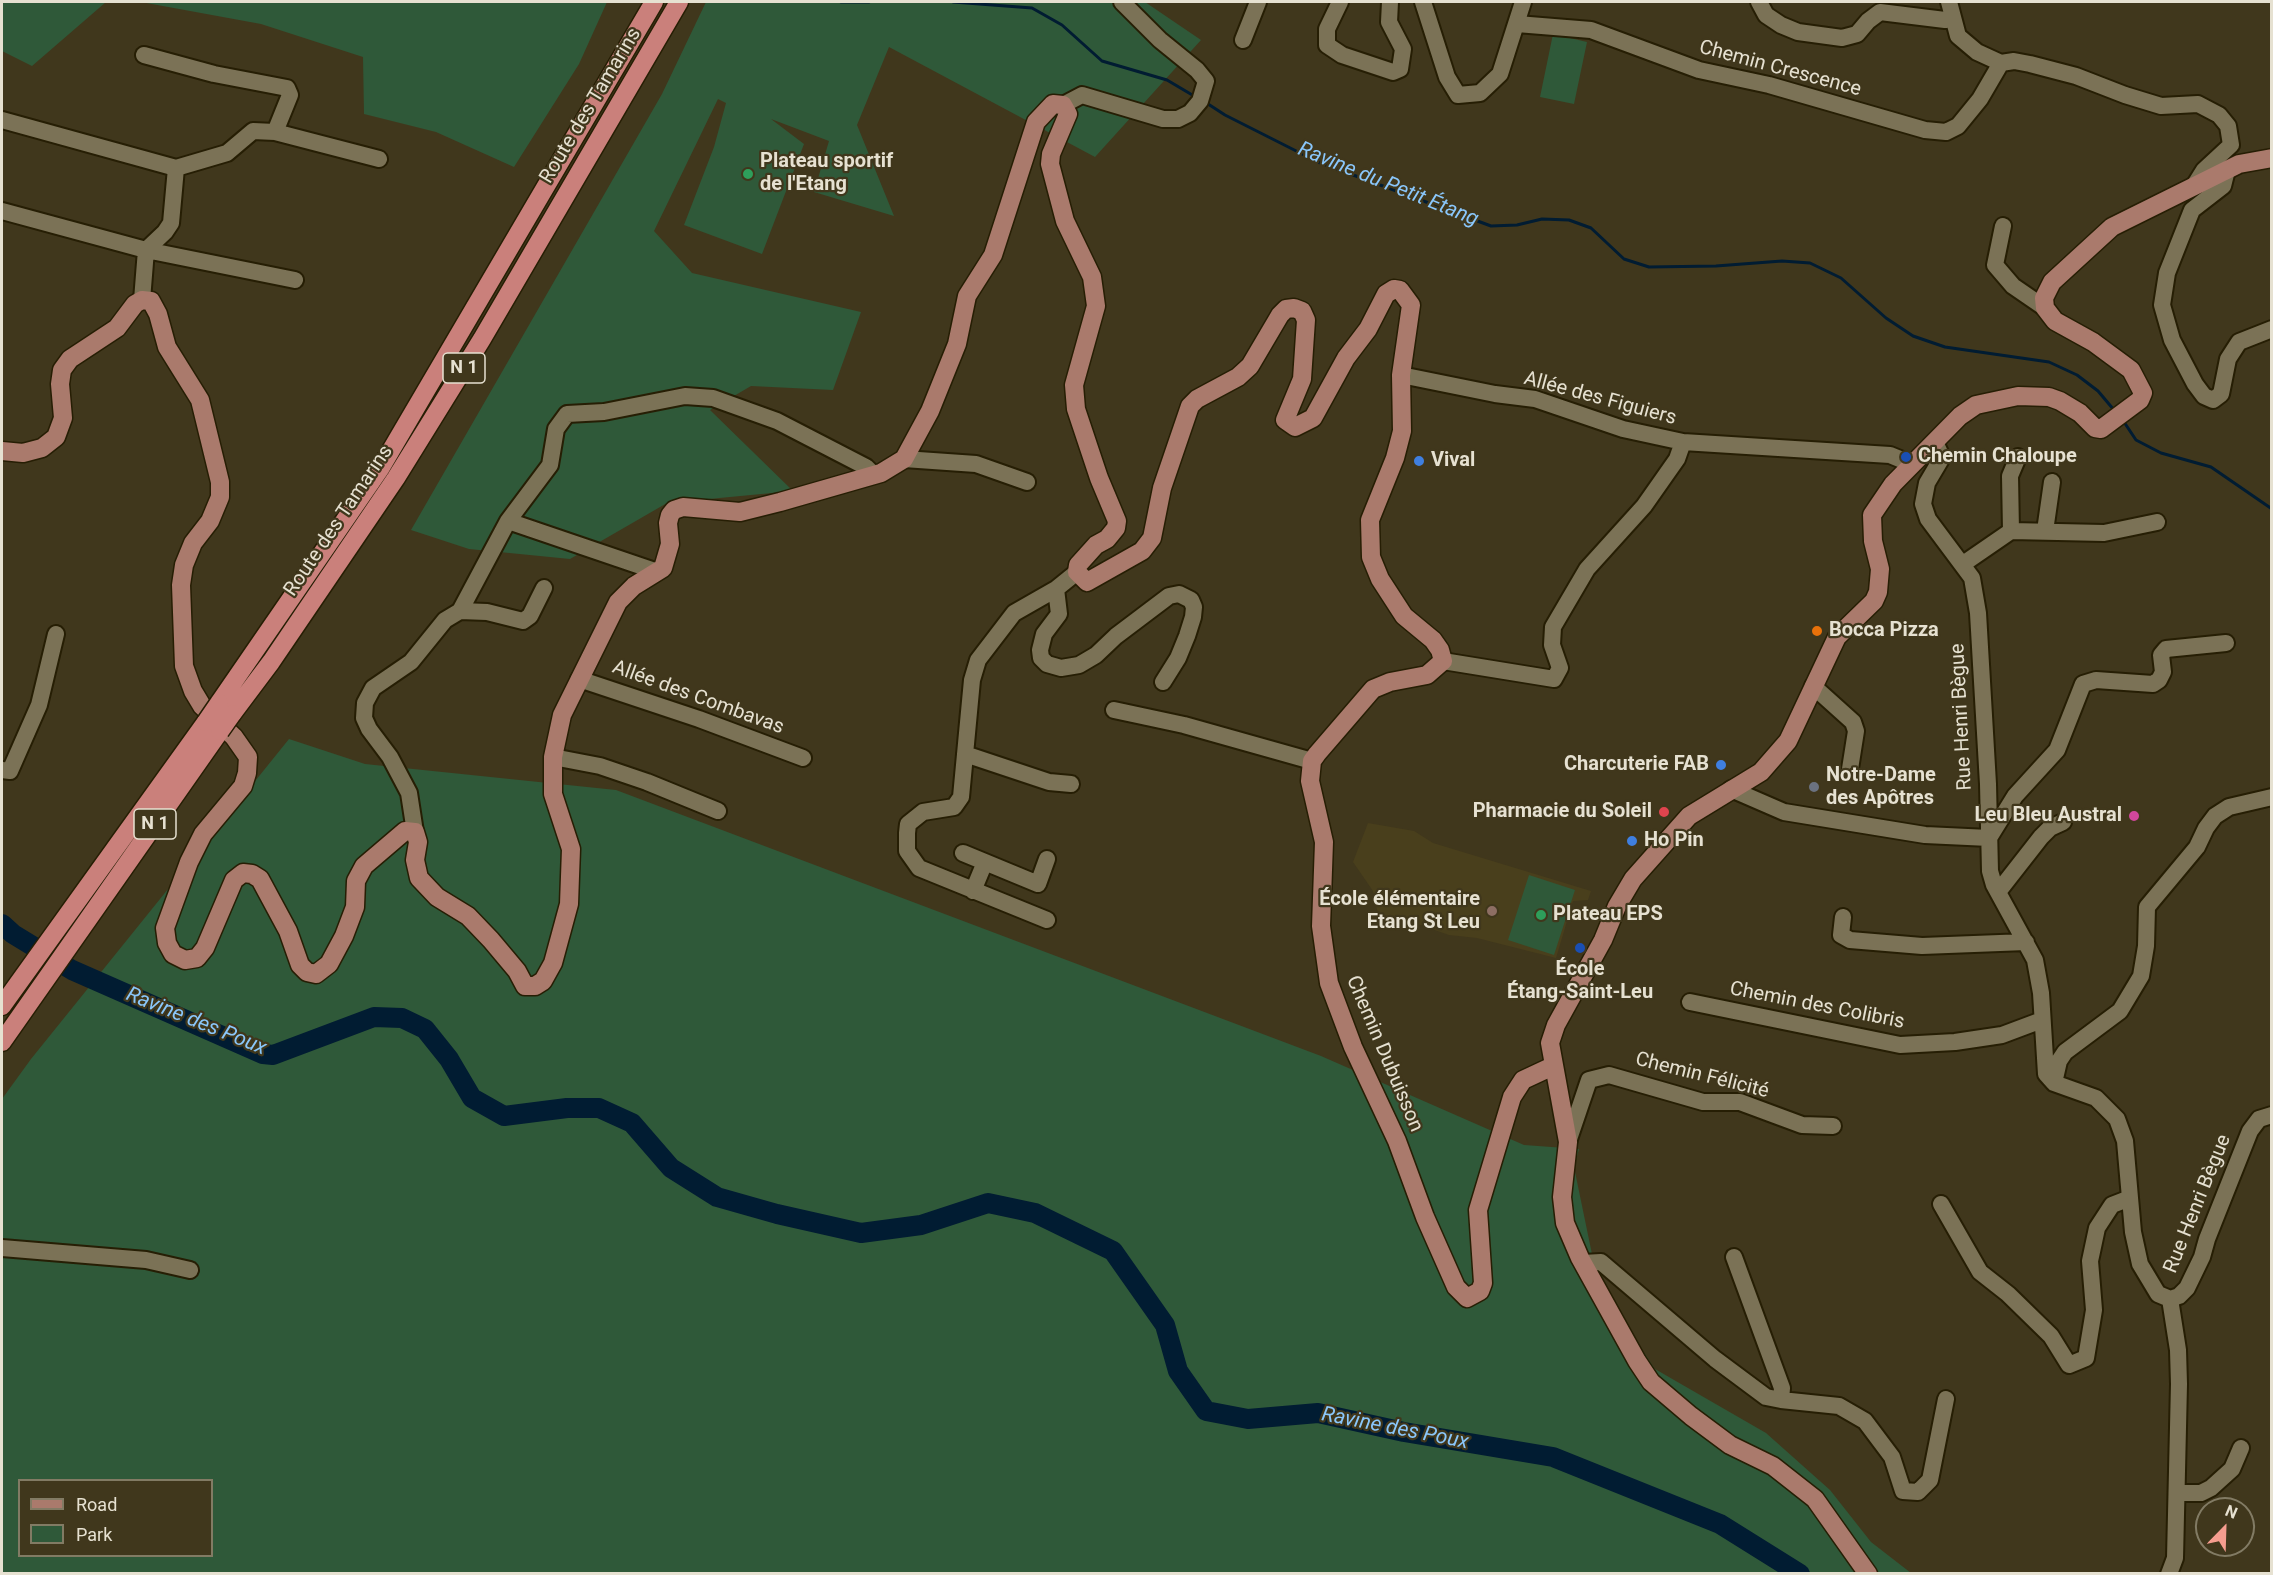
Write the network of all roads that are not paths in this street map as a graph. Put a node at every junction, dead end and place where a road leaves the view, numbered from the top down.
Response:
1 (654, 2) edge
2 (1122, 2) edge
3 (1258, 2) edge
4 (1340, 2) edge
5 (1389, 2) edge
6 (1423, 2) edge
7 (1523, 2) edge
8 (1759, 2) edge
9 (677, 5) edge
10 (1950, 9) edge
11 (1517, 24) junction
12 (1243, 40) dead end
13 (144, 55) dead end
14 (2001, 63) junction
15 (1063, 105) junction
16 (2, 120) edge
17 (275, 132) junction
18 (2271, 158) edge
19 (379, 159) dead end
20 (176, 168) junction
21 (2227, 170) junction
22 (2194, 186) junction
23 (2, 211) edge
24 (2003, 226) dead end
25 (146, 250) junction
26 (296, 280) dead end
27 (142, 300) junction
28 (2045, 308) junction
29 (2271, 328) edge
30 (1401, 375) junction
31 (1683, 442) junction
32 (1935, 442) junction
33 (2, 451) edge
34 (2018, 457) dead end
35 (904, 459) junction
36 (1912, 464) junction
37 (874, 475) junction
38 (1027, 482) dead end
39 (2052, 482) dead end
40 (508, 521) junction
41 (2157, 522) dead end
42 (2011, 531) junction
43 (2045, 531) junction
44 (1963, 564) junction
45 (655, 571) junction
46 (1077, 572) junction
47 (544, 588) dead end
48 (1056, 589) junction
49 (460, 610) junction
50 (57, 634) dead end
51 (2226, 643) dead end
52 (1443, 661) junction
53 (579, 679) junction
54 (1162, 682) dead end
55 (1813, 686) junction
56 (1114, 710) dead end
57 (219, 719) junction
58 (965, 754) junction
59 (553, 757) junction
60 (803, 758) dead end
61 (1312, 761) junction
62 (1850, 769) dead end
63 (2, 770) edge
64 (1071, 784) dead end
65 (1731, 789) junction
66 (2271, 797) edge
67 (718, 811) dead end
68 (2063, 822) dead end
69 (415, 832) junction
70 (1989, 838) junction
71 (963, 852) dead end
72 (1047, 859) dead end
73 (985, 862) junction
74 (973, 891) junction
75 (1998, 892) junction
76 (1843, 917) dead end
77 (1047, 920) dead end
78 (2026, 942) junction
79 (1690, 1002) dead end
80 (2, 1006) edge
81 (2042, 1020) junction
82 (2, 1041) edge
83 (1553, 1066) junction
84 (2054, 1083) junction
85 (2271, 1115) edge
86 (1833, 1126) dead end
87 (1568, 1142) junction
88 (2130, 1198) junction
89 (1941, 1204) dead end
90 (2, 1248) edge
91 (1734, 1257) dead end
92 (1583, 1263) junction
93 (190, 1270) dead end
94 (2170, 1299) junction
95 (1947, 1399) dead end
96 (1781, 1400) junction
97 (2241, 1448) dead end
98 (2177, 1493) junction
99 (1868, 1574) edge
100 (2169, 1574) edge

1 - 57 highway, Route des Tamarins / N 1
2 - 15 street
3 - 12 street
4 - 5 street
6 - 11 street
7 - 11 street
8 - 10 street, Chemin Crescence
9 - 57 highway, Route des Tamarins / N 1
10 - 14 street, Chemin Crescence
11 - 14 street, Chemin Crescence
13 - 17 street
14 - 22 street, Chemin Crescence
15 - 35 main road
15 - 46 main road
16 - 20 street
17 - 19 street
17 - 20 street
18 - 21 main road
20 - 25 street
21 - 22 main road
21 - 29 street
22 - 28 main road
23 - 25 street
24 - 28 street
25 - 26 street
25 - 27 street
27 - 33 main road
27 - 57 main road
28 - 32 main road
30 - 31 street, Allée des Figuiers
30 - 46 main road
30 - 52 main road
31 - 36 street, Allée des Figuiers
31 - 52 street
32 - 36 main road
32 - 44 street, Rue Henri Bègue
34 - 42 street
35 - 37 main road
35 - 38 street
36 - 55 main road
37 - 40 street
37 - 45 main road
39 - 43 street
40 - 45 street
40 - 49 street
41 - 43 street
42 - 43 street
42 - 44 street
44 - 70 street, Rue Henri Bègue
45 - 53 main road
46 - 48 street
47 - 49 street
48 - 54 street
48 - 58 street
49 - 69 street
50 - 63 street
51 - 70 street
52 - 61 main road
53 - 59 main road
53 - 60 street, Allée des Combavas
55 - 62 street
55 - 65 main road
56 - 61 street
57 - 69 main road
57 - 80 highway, Route des Tamarins / N 1
57 - 82 highway, Route des Tamarins / N 1
58 - 64 street
58 - 74 street
59 - 67 street
59 - 69 main road
61 - 83 main road, Chemin Dubuisson
65 - 70 street
65 - 83 main road
66 - 84 street
68 - 75 street
70 - 75 street, Rue Henri Bègue
71 - 73 street
72 - 73 street
73 - 74 street
74 - 77 street
75 - 78 street, Rue Henri Bègue
76 - 78 street
78 - 81 street, Rue Henri Bègue
79 - 81 street, Chemin des Colibris
81 - 84 street, Rue Henri Bègue
83 - 87 main road
84 - 88 street, Rue Henri Bègue
85 - 94 street, Rue Henri Bègue
86 - 87 street, Chemin Félicité
87 - 92 main road
88 - 89 street
88 - 94 street, Rue Henri Bègue
90 - 93 street
91 - 96 street
92 - 96 street
92 - 99 main road
94 - 98 street
95 - 96 street
97 - 98 street
98 - 100 street

